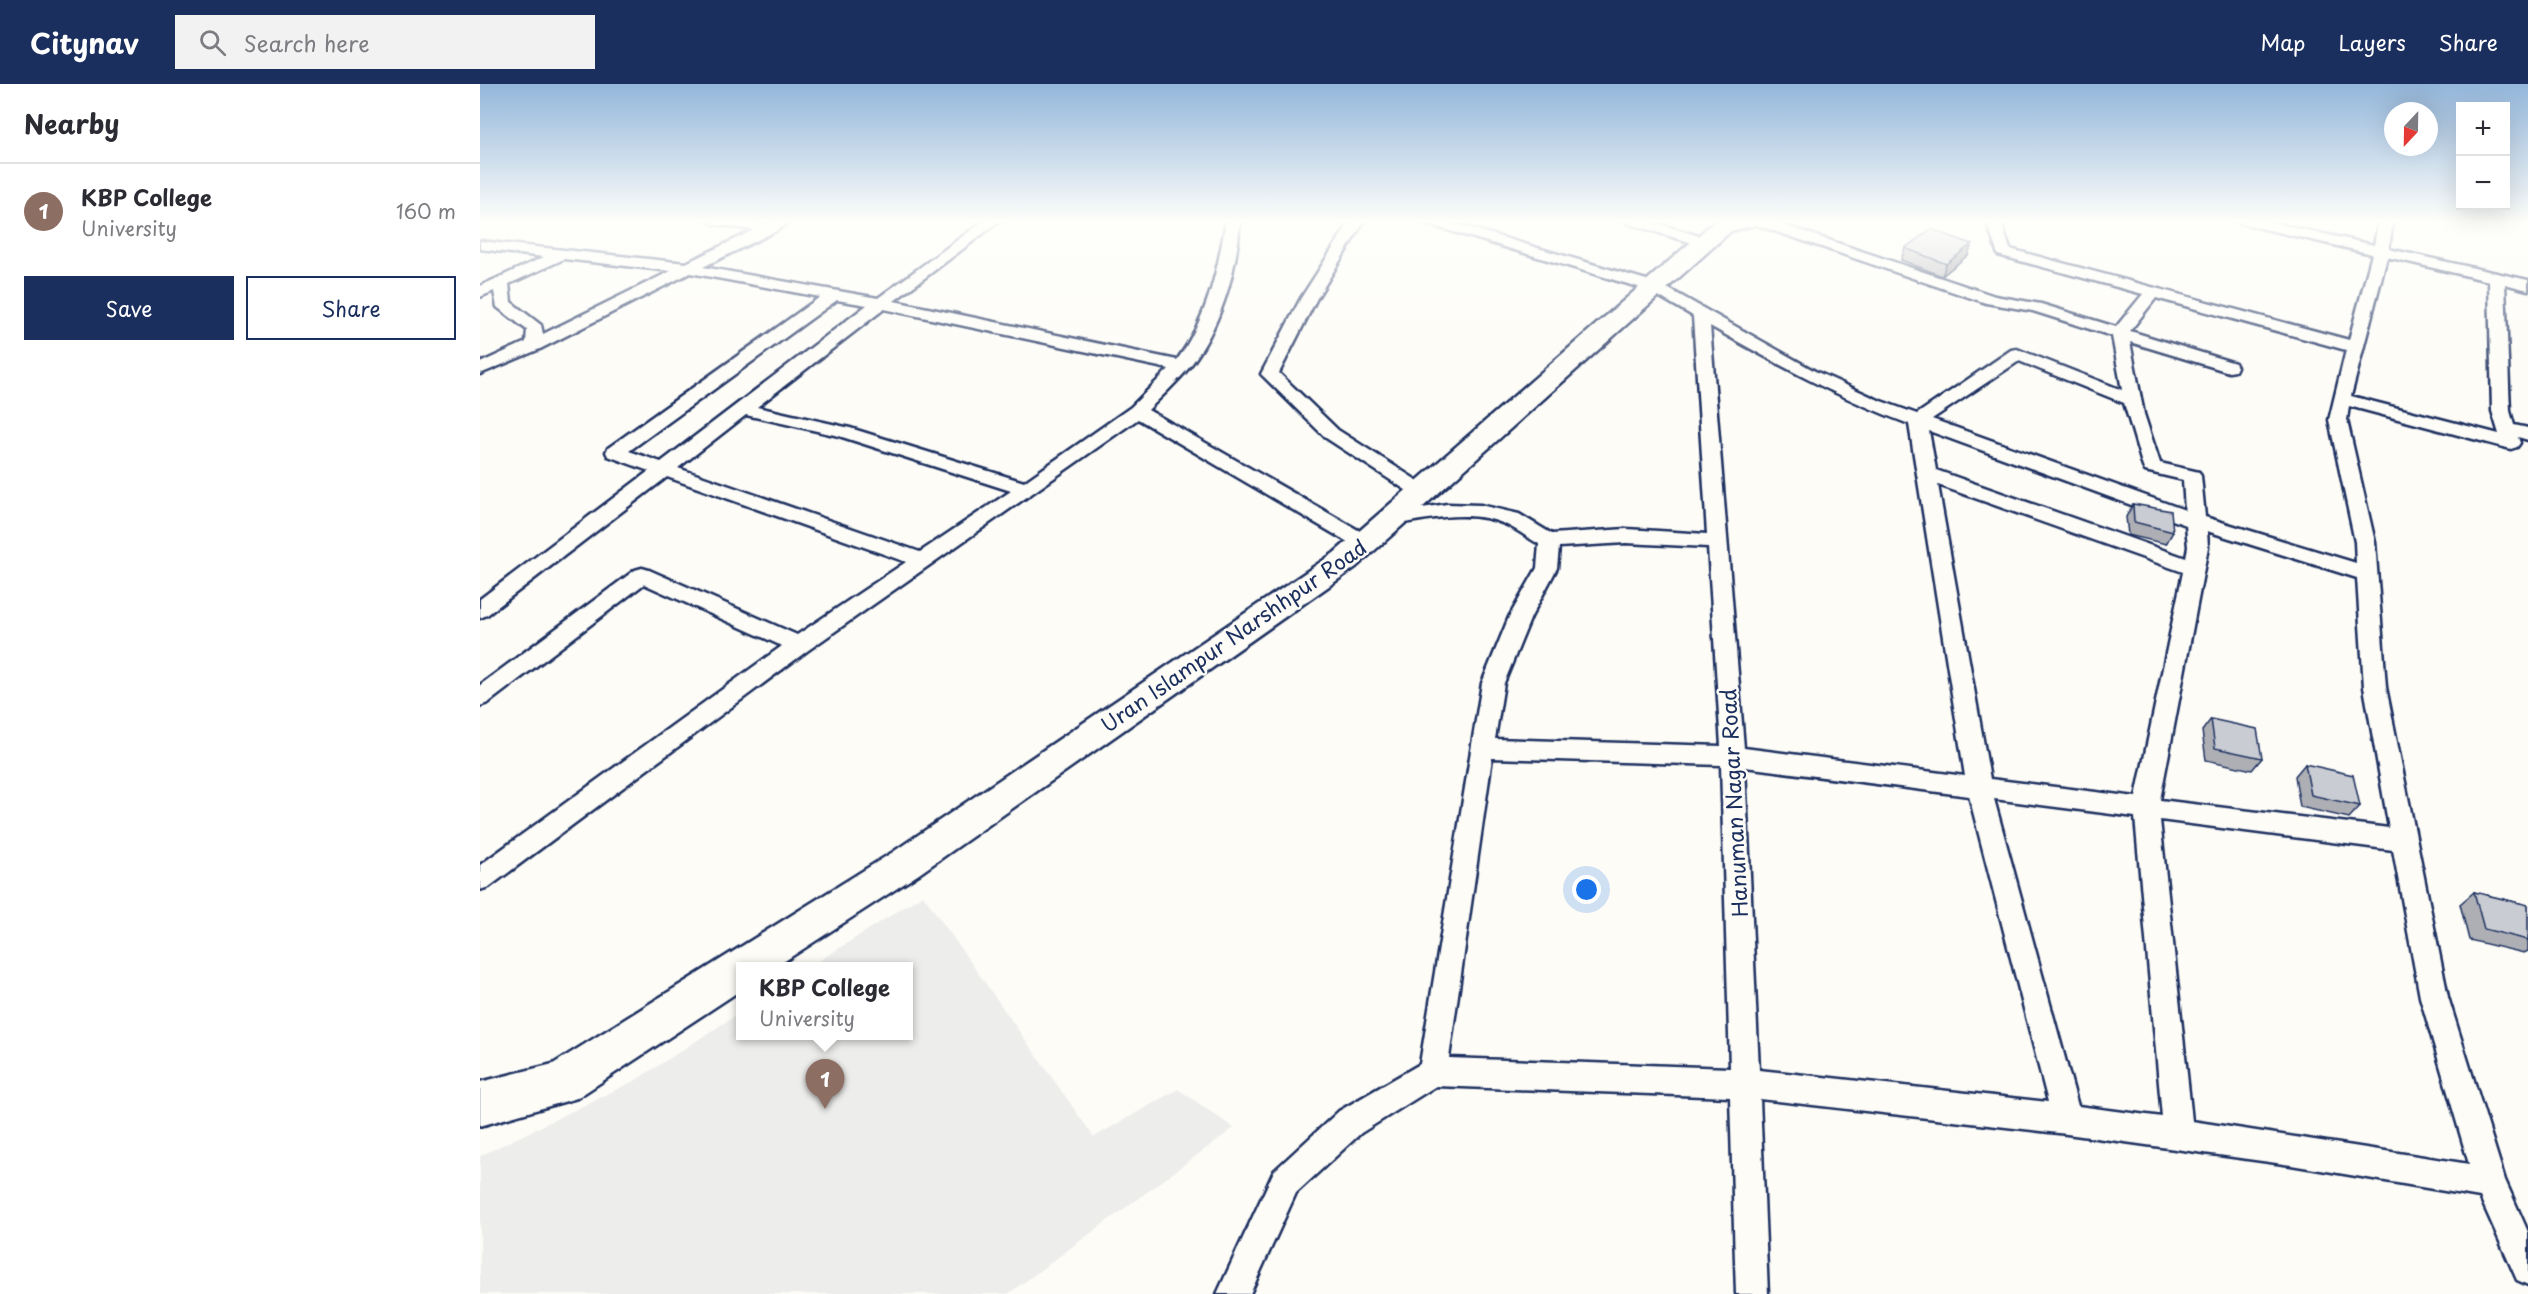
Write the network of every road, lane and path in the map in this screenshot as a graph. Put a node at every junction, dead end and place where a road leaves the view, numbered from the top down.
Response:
1 (513, 276) edge
2 (669, 276) edge
3 (730, 276) edge
4 (916, 276) edge
5 (1222, 276) edge
6 (1322, 276) edge
7 (1622, 276) edge
8 (1665, 276) edge
9 (1923, 276) edge
10 (2094, 276) edge
11 (2374, 276) edge
12 (2497, 277) joint
13 (501, 282) junction
14 (2528, 285) edge
15 (1654, 286) junction
16 (480, 292) edge
17 (2152, 292) junction
18 (832, 296) junction
19 (880, 303) junction
20 (1701, 313) junction
21 (2120, 333) junction
22 (534, 345) junction
23 (2355, 348) junction
24 (1180, 366) junction
25 (2229, 367) dead end
26 (480, 369) edge
27 (2341, 399) junction
28 (2132, 400) junction
29 (743, 409) junction
30 (1137, 411) junction
31 (1918, 421) junction
32 (2506, 429) junction
33 (2528, 434) edge
34 (664, 469) junction
35 (1927, 474) junction
36 (1025, 489) junction
37 (1422, 492) junction
38 (1392, 519) junction
39 (2196, 521) junction
40 (1549, 541) junction
41 (1717, 541) junction
42 (1365, 543) junction
43 (922, 560) junction
44 (2194, 568) junction
45 (2367, 574) junction
46 (480, 610) edge
47 (799, 645) junction
48 (480, 697) edge
49 (1482, 748) junction
50 (1733, 756) junction
51 (1979, 787) junction
52 (2146, 808) junction
53 (2405, 841) junction
54 (480, 879) edge
55 (750, 962) edge
56 (736, 971) edge
57 (1433, 1072) junction
58 (1745, 1083) junction
59 (480, 1104) edge
60 (2067, 1119) junction
61 (2179, 1136) junction
62 (2490, 1183) junction
63 (2528, 1269) edge
64 (1233, 1294) edge
65 (1752, 1294) edge

1 - 13 street
2 - 22 street
3 - 18 street
4 - 19 street
5 - 24 street
6 - 37 street
7 - 15 street
8 - 15 main road, Uran Islampur Narshhpur Road
9 - 21 street
10 - 17 street
11 - 23 street
12 - 14 street
12 - 32 street
13 - 16 street
13 - 22 street
15 - 20 street
15 - 37 main road, Uran Islampur Narshhpur Road
17 - 21 street
17 - 23 street
18 - 19 street
18 - 34 street
19 - 24 street
19 - 29 street
20 - 31 street
20 - 41 street, Hanuman Nagar Road
21 - 25 street
21 - 28 street
22 - 26 street
23 - 27 street
24 - 30 street
27 - 32 street
27 - 45 street
28 - 31 street
28 - 39 street
29 - 34 street
29 - 36 street
30 - 36 street
30 - 42 street
31 - 35 street
31 - 39 street
32 - 33 street
34 - 43 street
34 - 46 street
35 - 44 street
35 - 51 street
36 - 43 street
37 - 38 main road, Uran Islampur Narshhpur Road
38 - 40 street
38 - 42 main road, Uran Islampur Narshhpur Road
39 - 44 street
39 - 45 street
40 - 41 street
40 - 49 street
41 - 50 street, Hanuman Nagar Road
42 - 55 main road, Uran Islampur Narshhpur Road
43 - 47 street
44 - 52 street
45 - 53 street
47 - 48 street
47 - 54 street
49 - 50 street
49 - 57 street
50 - 51 street
50 - 58 street, Hanuman Nagar Road
51 - 52 street
51 - 60 street
52 - 53 street
52 - 61 street
53 - 62 street
56 - 59 main road, Uran Islampur Narshhpur Road
57 - 58 street
57 - 64 street
58 - 60 street
58 - 65 street, Hanuman Nagar Road
60 - 61 street
61 - 62 street
62 - 63 street

